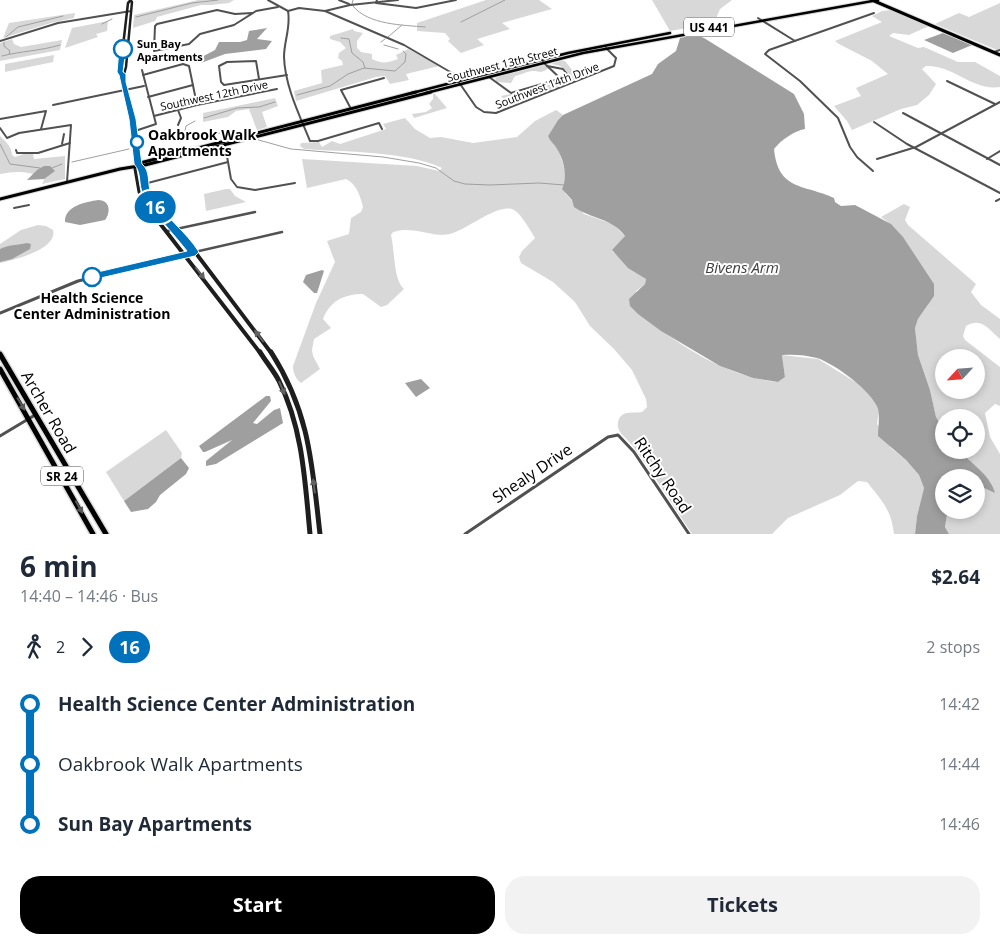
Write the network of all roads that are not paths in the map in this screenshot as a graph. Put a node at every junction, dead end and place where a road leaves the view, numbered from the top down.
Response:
1 (268, 0) edge
2 (339, 0) edge
3 (398, 0) edge
4 (456, 0) edge
5 (864, 0) edge
6 (876, 0) edge
7 (130, 1) edge
8 (376, 1) edge
9 (350, 5) junction
10 (278, 7) junction
11 (826, 8) junction
12 (129, 11) junction
13 (288, 11) junction
14 (326, 11) junction
15 (252, 13) junction
16 (874, 13) dead end
17 (759, 19) junction
18 (0, 41) edge
19 (795, 41) junction
20 (604, 46) junction
21 (998, 52) edge
22 (542, 61) junction
23 (547, 66) junction
24 (142, 70) dead end
25 (143, 75) junction
26 (287, 75) junction
27 (487, 75) junction
28 (384, 78) dead end
29 (259, 79) junction
30 (464, 80) junction
31 (562, 80) junction
32 (948, 81) dead end
33 (459, 82) junction
34 (144, 85) junction
35 (193, 85) junction
36 (125, 90) junction
37 (277, 90) dead end
38 (408, 96) junction
39 (148, 97) junction
40 (379, 101) junction
41 (1000, 102) edge
42 (995, 104) junction
43 (53, 105) dead end
44 (196, 105) junction
45 (351, 109) junction
46 (178, 110) junction
47 (359, 110) junction
48 (903, 113) dead end
49 (154, 116) junction
50 (0, 119) edge
51 (874, 122) dead end
52 (302, 123) junction
53 (178, 125) dead end
54 (0, 128) edge
55 (40, 129) junction
56 (382, 129) dead end
57 (135, 130) junction
58 (64, 134) dead end
59 (940, 134) junction
60 (225, 142) junction
61 (70, 144) junction
62 (61, 145) junction
63 (916, 147) junction
64 (16, 150) dead end
65 (1000, 151) edge
66 (878, 159) dead end
67 (987, 159) junction
68 (228, 162) junction
69 (138, 164) junction
70 (1000, 165) edge
71 (873, 171) dead end
72 (67, 182) junction
73 (295, 183) dead end
74 (144, 184) junction
75 (1000, 193) edge
76 (0, 199) edge
77 (1000, 199) edge
78 (996, 201) dead end
79 (30, 204) dead end
80 (14, 208) dead end
81 (255, 212) dead end
82 (175, 230) junction
83 (167, 232) junction
84 (282, 232) dead end
85 (195, 252) junction
86 (186, 254) junction
87 (0, 313) edge
88 (0, 354) edge
89 (0, 369) edge
90 (36, 414) junction
91 (29, 418) junction
92 (614, 435) joint
93 (0, 436) edge
94 (94, 534) edge
95 (106, 534) edge
96 (310, 534) edge
97 (320, 534) edge
98 (465, 534) edge
99 (689, 534) edge

1 - 10 street
2 - 9 street
3 - 8 street
4 - 8 street
5 - 11 main road, Southwest 13th Street / US 441
6 - 11 main road, Southwest 13th Street / US 441
6 - 21 highway
7 - 12 main road
8 - 9 street
9 - 14 street
10 - 13 street
10 - 15 street
11 - 17 main road, Southwest 13th Street / US 441
12 - 18 street
12 - 36 main road
13 - 14 street
13 - 26 street
14 - 30 street
15 - 15 street
16 - 19 street
17 - 19 street
17 - 20 main road, Southwest 13th Street / US 441
19 - 71 street
20 - 22 main road, Southwest 13th Street / US 441
20 - 33 street, Southwest 14th Drive
22 - 23 street
22 - 27 main road, Southwest 13th Street / US 441
23 - 31 street
23 - 31 street
24 - 25 street
25 - 34 street
25 - 35 street
26 - 29 street
26 - 52 street
27 - 30 main road, Southwest 13th Street / US 441
27 - 31 street
27 - 33 main road, Southwest 13th Street / US 441
28 - 45 street
29 - 29 street
30 - 33 main road, Southwest 13th Street / US 441
32 - 42 street
33 - 38 main road, Southwest 13th Street / US 441
34 - 36 street
34 - 39 street
35 - 39 street
35 - 44 street
36 - 43 street
36 - 57 main road
37 - 44 street, Southwest 12th Drive
38 - 40 main road, Southwest 13th Street / US 441
38 - 47 main road, Southwest 13th Street / US 441
39 - 49 street
40 - 45 main road, Southwest 13th Street / US 441
40 - 47 main road
41 - 42 street
42 - 59 street
44 - 46 street, Southwest 12th Drive
45 - 47 main road, Southwest 13th Street / US 441
45 - 52 main road, Southwest 13th Street / US 441
46 - 49 street, Southwest 12th Drive
46 - 53 street
48 - 59 street
49 - 57 street
50 - 55 street
51 - 63 street
52 - 56 street
52 - 60 main road, Southwest 13th Street / US 441
54 - 55 street
55 - 61 street
57 - 69 main road
58 - 62 street
59 - 63 street
59 - 67 street
60 - 68 street
60 - 69 main road, Southwest 13th Street / US 441
61 - 62 street
61 - 72 street
62 - 64 street
63 - 66 street
63 - 75 street
65 - 67 street
67 - 70 street
68 - 73 street
68 - 74 street
69 - 72 main road, Southwest 13th Street / US 441
69 - 74 main road
69 - 83 main road
72 - 76 main road, Southwest 13th Street / US 441
74 - 82 main road
77 - 78 street
79 - 80 street
81 - 82 street
82 - 83 street
82 - 85 main road
83 - 86 main road
84 - 85 street
85 - 86 street
97 -> 85 main road
86 - 87 street
86 -> 96 main road
88 - 90 main road, Archer Road / SR 24
89 -> 91 main road, Archer Road / SR 24
90 - 91 street
90 - 95 main road, Archer Road / SR 24
91 - 93 street
91 -> 94 main road, Archer Road / SR 24
92 - 98 street, Shealy Drive
92 - 99 street, Ritchy Road

